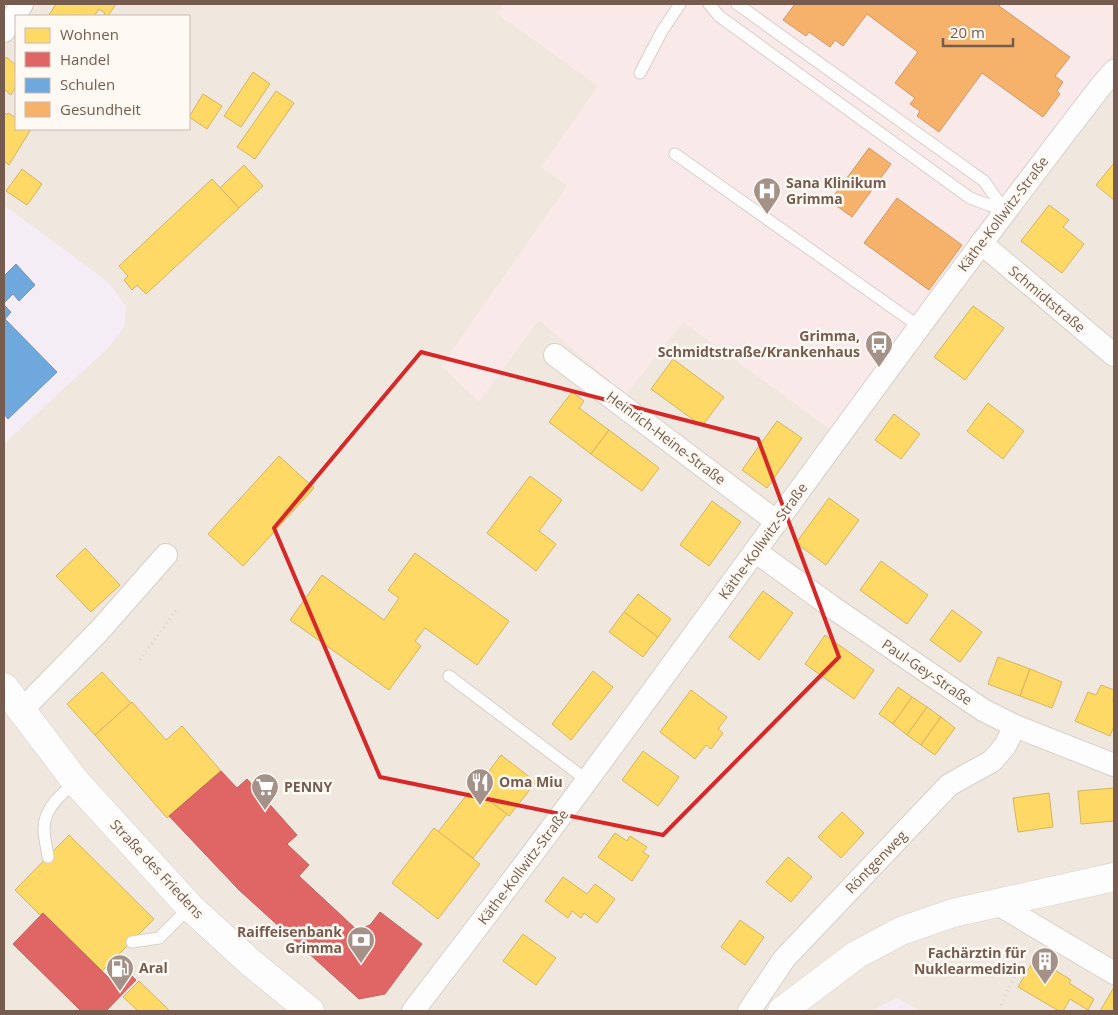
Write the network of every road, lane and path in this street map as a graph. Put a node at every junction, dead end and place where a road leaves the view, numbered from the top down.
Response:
1 (22, 4) edge
2 (680, 4) edge
3 (709, 4) edge
4 (737, 4) edge
5 (4, 31) edge
6 (1114, 71) edge
7 (640, 74) dead end
8 (675, 154) dead end
9 (1005, 210) junction
10 (980, 243) junction
11 (920, 327) junction
12 (555, 355) dead end
13 (1114, 355) edge
14 (776, 522) junction
15 (755, 551) junction
16 (166, 555) dead end
17 (176, 610) dead end
18 (140, 660) dead end
19 (449, 676) dead end
20 (4, 687) edge
21 (22, 710) junction
22 (1015, 726) junction
23 (1114, 765) edge
24 (588, 781) junction
25 (76, 782) junction
26 (48, 857) dead end
27 (1114, 877) edge
28 (996, 903) junction
29 (190, 907) junction
30 (132, 942) dead end
31 (1028, 945) dead end
32 (1114, 972) edge
33 (1001, 1005) dead end
34 (310, 1011) edge
35 (413, 1011) edge
36 (749, 1011) edge
37 (782, 1011) edge

1 - 5 street
2 - 7 lane
3 - 9 lane
4 - 9 lane
6 - 9 street, Käthe-Kollwitz-Straße
8 - 11 lane
9 - 10 street, Käthe-Kollwitz-Straße
10 - 11 street, Käthe-Kollwitz-Straße
10 - 13 street, Schmidtstraße
11 - 14 street, Käthe-Kollwitz-Straße
12 - 14 street, Heinrich-Heine-Straße
14 - 15 street, Käthe-Kollwitz-Straße
15 - 22 street, Paul-Gey-Straße
15 - 24 street, Käthe-Kollwitz-Straße
16 - 21 street
17 - 18 path
19 - 24 lane
20 - 21 street, Straße des Friedens
21 - 25 street, Straße des Friedens
22 - 23 street, Paul-Gey-Straße
22 - 36 street, Röntgenweg
24 - 35 street, Käthe-Kollwitz-Straße
25 - 26 lane
25 - 29 street, Straße des Friedens
27 - 28 street
28 - 32 street
28 - 37 street
29 - 30 lane
29 - 34 street, Straße des Friedens
31 - 33 path

